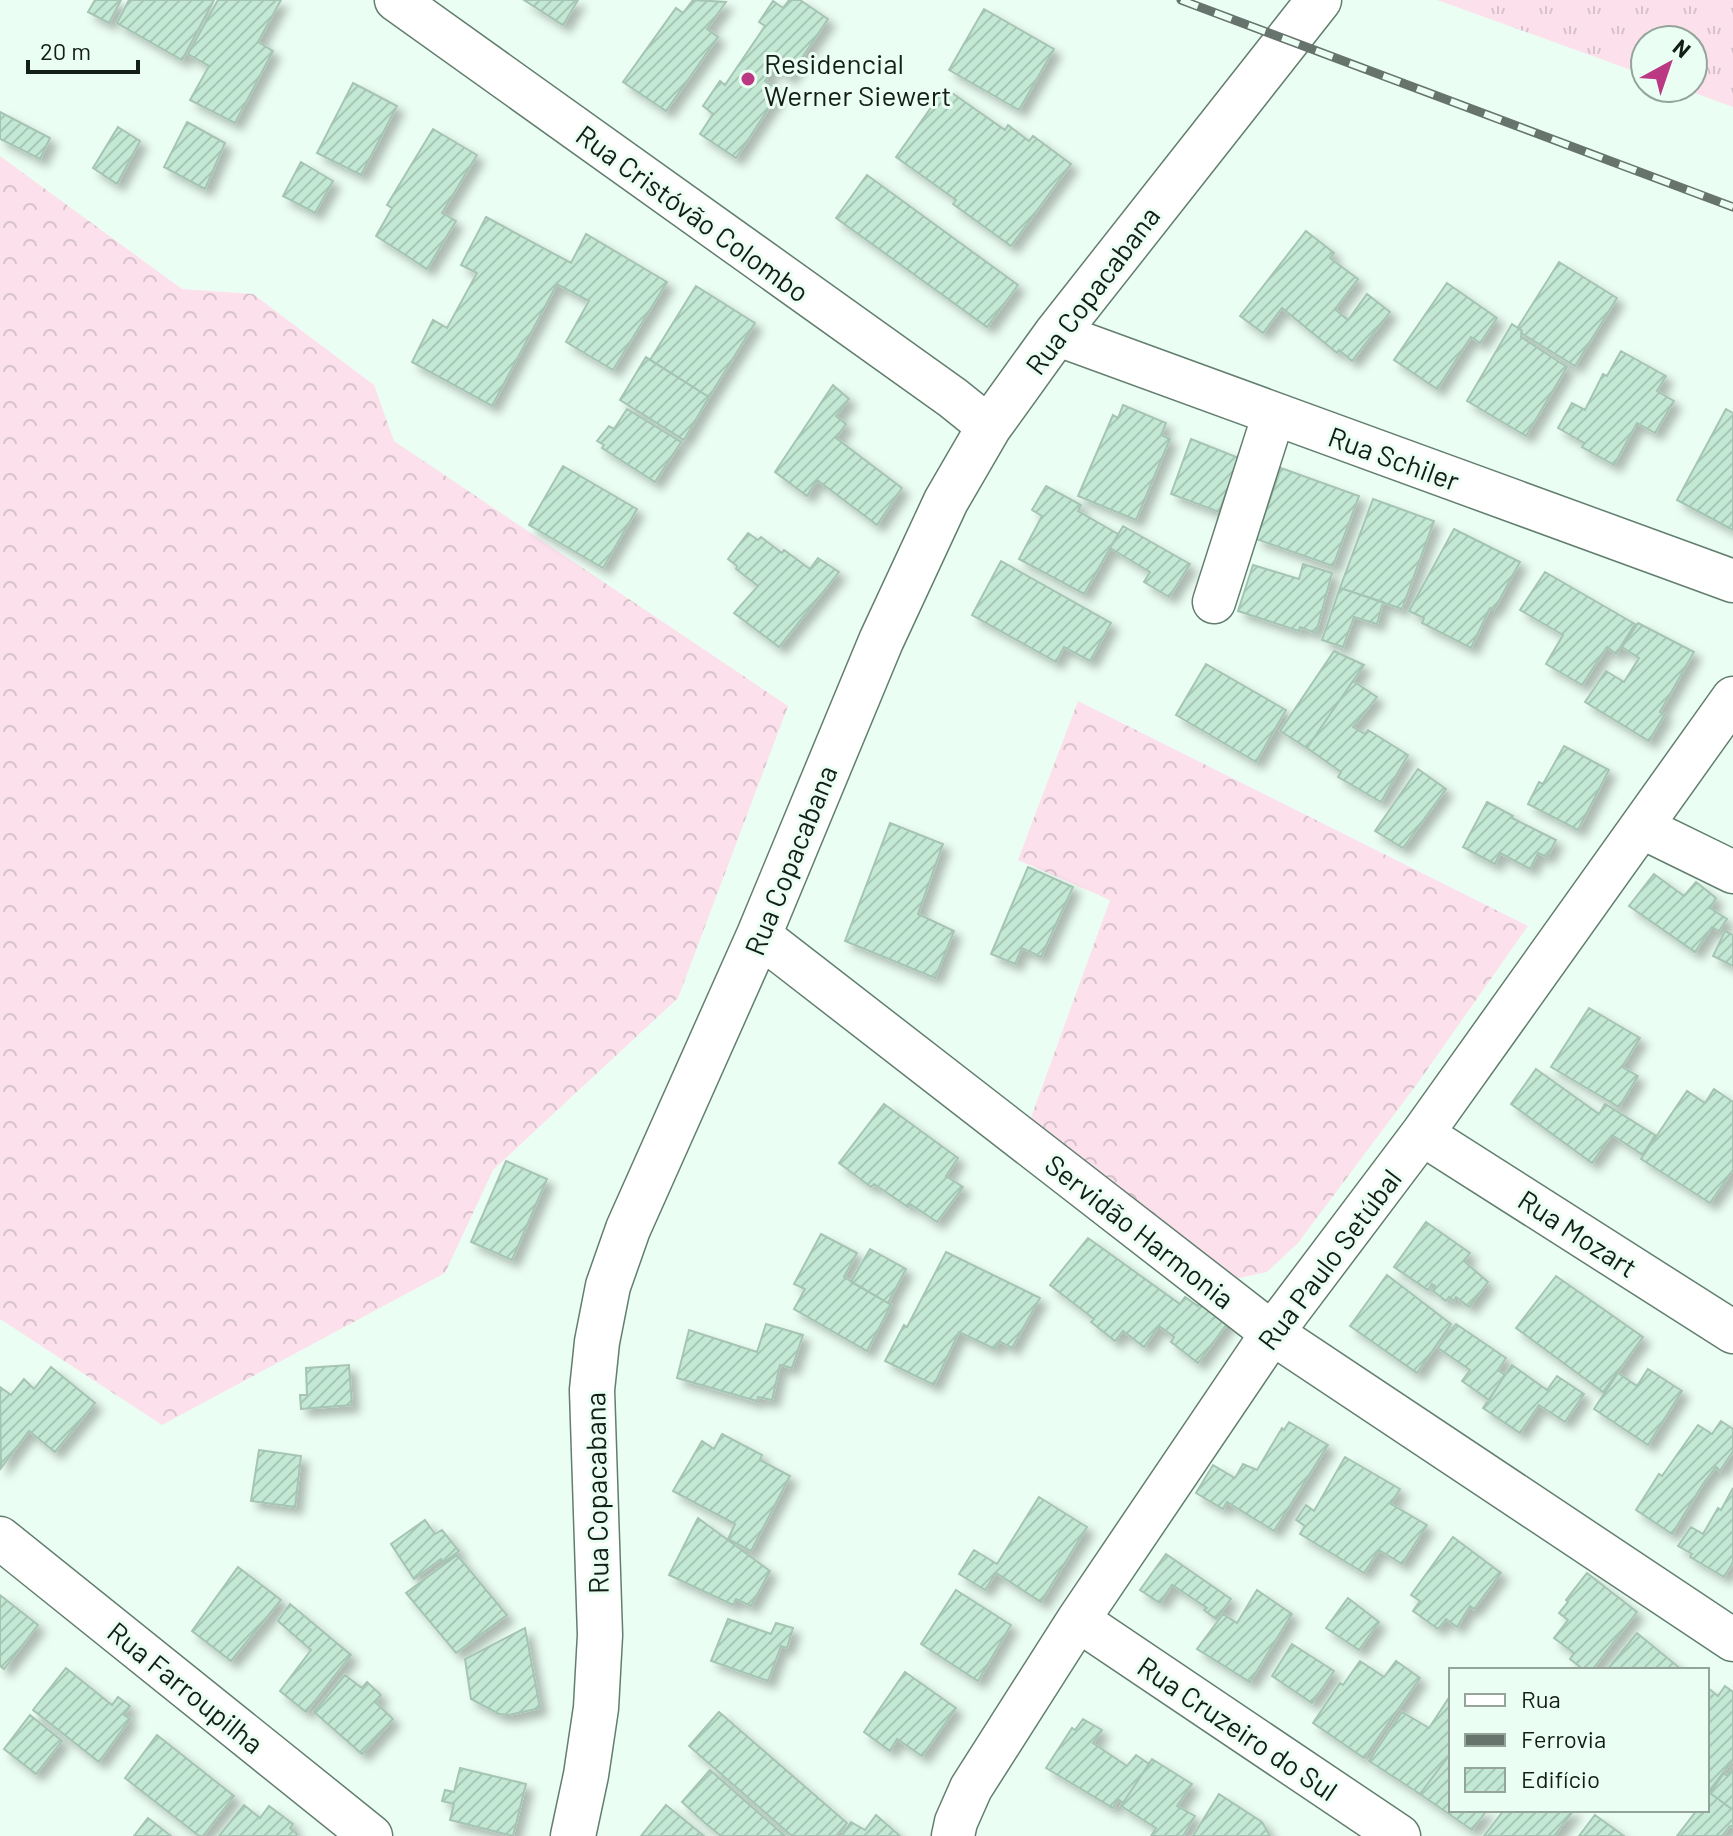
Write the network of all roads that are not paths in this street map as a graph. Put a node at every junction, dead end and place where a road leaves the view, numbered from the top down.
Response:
1 (396, 0) edge
2 (1319, 0) edge
3 (1056, 334) junction
4 (1274, 414) junction
5 (989, 427) junction
6 (1733, 581) edge
7 (1214, 602) dead end
8 (1733, 698) edge
9 (1641, 827) junction
10 (1733, 872) edge
11 (759, 935) junction
12 (1422, 1134) junction
13 (1733, 1332) edge
14 (1272, 1333) junction
15 (0, 1538) edge
16 (1078, 1620) junction
17 (1733, 1640) edge
18 (371, 1836) edge
19 (573, 1836) edge
20 (953, 1836) edge
21 (1399, 1836) edge

1 - 5 street, Rua Cristóvão Colombo
2 - 3 main road, Rua Copacabana
3 - 4 street, Rua Schiler
3 - 5 main road, Rua Copacabana
4 - 6 street, Rua Schiler
4 - 7 street
5 - 11 main road, Rua Copacabana
8 - 9 street, Rua Paulo Setúbal
9 - 10 street
9 - 12 street, Rua Paulo Setúbal
11 - 14 street, Servidão Harmonia
11 - 19 main road, Rua Copacabana
12 - 13 street, Rua Mozart
12 - 14 street, Rua Paulo Setúbal
14 - 16 street, Rua Paulo Setúbal
14 - 17 street, Servidão Harmonia
15 - 18 street, Rua Farroupilha
16 - 20 street, Rua Paulo Setúbal
16 - 21 street, Rua Cruzeiro do Sul

